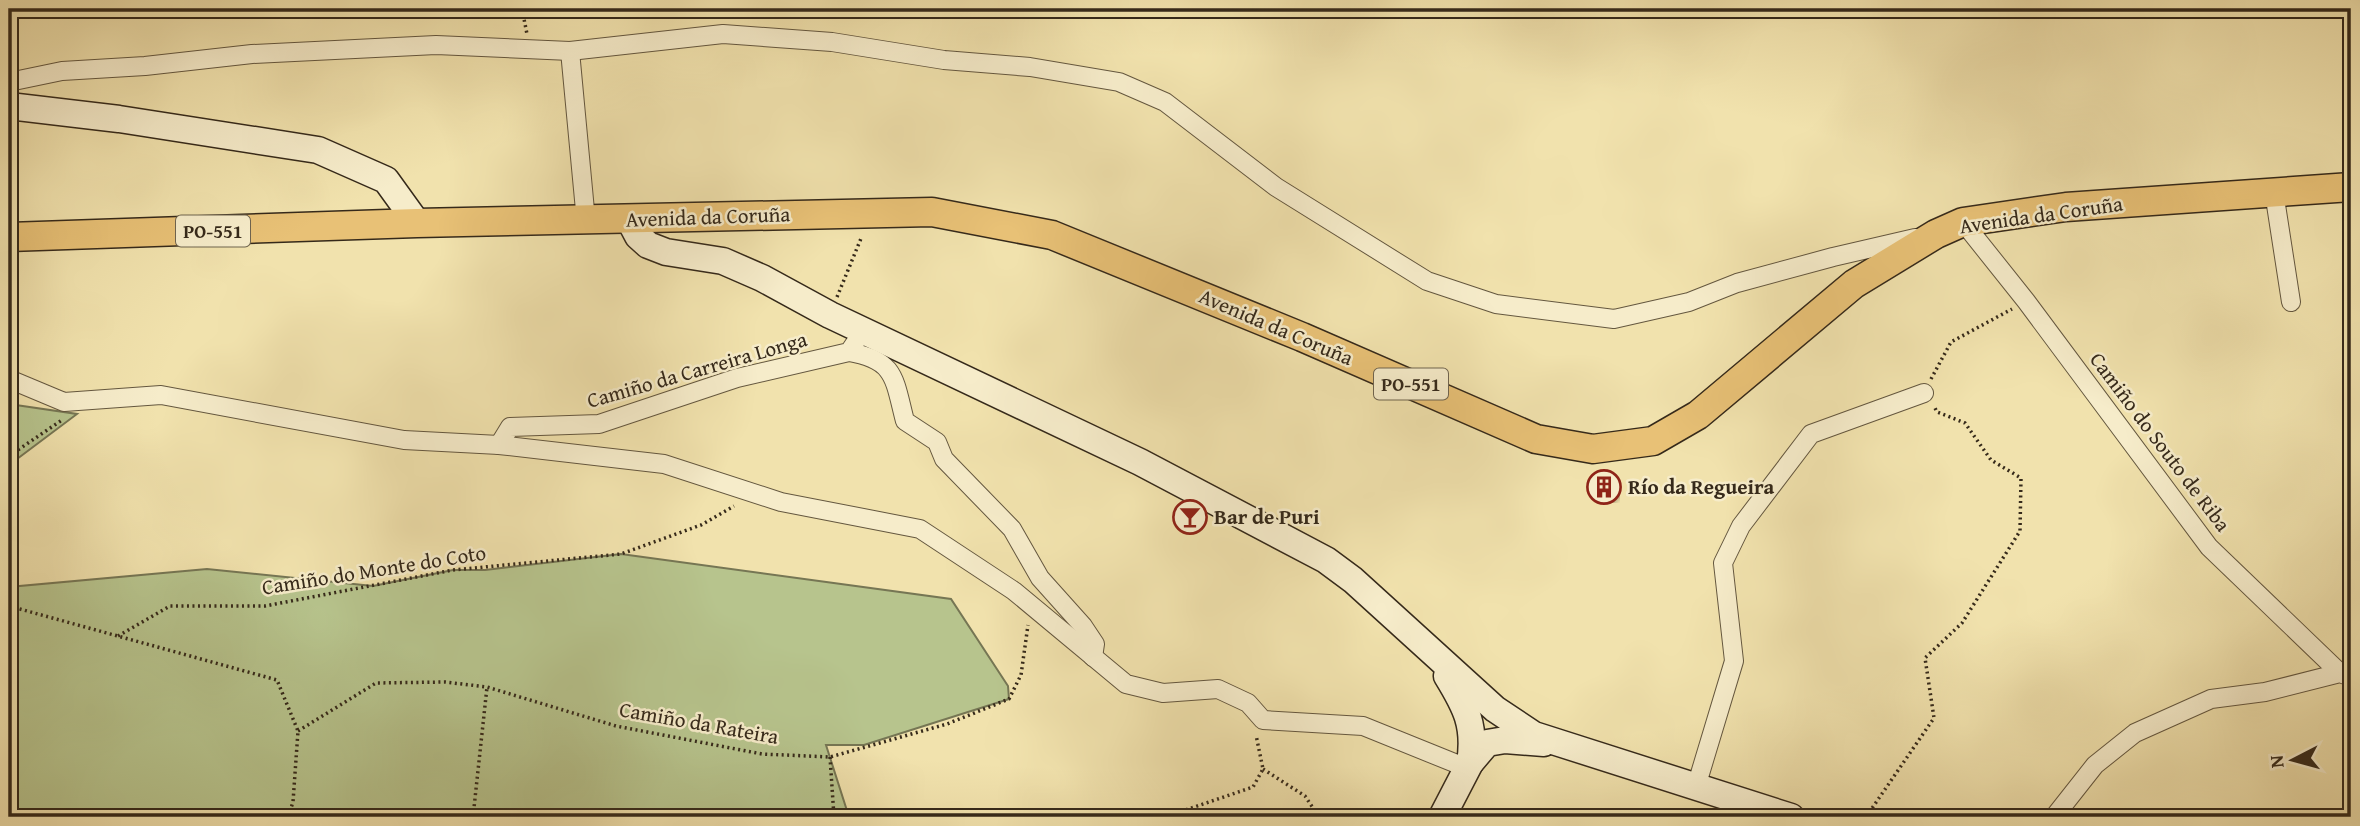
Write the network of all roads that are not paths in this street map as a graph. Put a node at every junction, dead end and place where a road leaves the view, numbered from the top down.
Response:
1 (570, 51) junction
2 (9, 82) edge
3 (9, 106) edge
4 (2351, 187) edge
5 (2274, 192) junction
6 (586, 221) junction
7 (1963, 222) junction
8 (417, 223) junction
9 (672, 224) junction
10 (634, 227) junction
11 (1936, 234) junction
12 (9, 237) edge
13 (692, 255) junction
14 (2291, 302) dead end
15 (857, 341) junction
16 (9, 379) edge
17 (1924, 393) road end
18 (499, 445) junction
19 (1093, 657) junction
20 (1436, 657) junction
21 (2346, 675) edge
22 (1483, 699) junction
23 (1513, 721) junction
24 (1482, 734) junction
25 (1550, 743) junction
26 (1468, 766) junction
27 (1696, 787) junction
28 (1442, 817) edge
29 (1791, 817) edge
30 (2054, 817) edge

1 - 2 street
1 - 6 street
1 - 11 street
3 - 8 street
4 - 5 main road, Avenida da Coruña / PO-551
5 - 7 main road, Avenida da Coruña / PO-551
5 - 14 street
6 - 8 main road, Avenida da Coruña / PO-551
6 - 10 main road, Avenida da Coruña / PO-551
7 - 11 main road, Avenida da Coruña / PO-551
7 - 21 street, Camiño do Souto de Riba
8 - 12 main road, PO-551
9 - 10 main road, Avenida da Coruña / PO-551
9 - 11 main road, Avenida da Coruña / PO-551
9 - 13 street
10 - 13 street
13 - 15 street
15 - 18 street, Camiño da Carreira Longa
15 - 19 street
15 - 20 street
16 - 18 street
17 - 27 street
18 - 19 street
19 - 26 street
20 - 22 street
20 - 24 street
21 - 30 street
22 - 23 street
22 - 24 street
23 - 24 street
23 - 25 street
24 - 25 street
24 - 26 street
25 - 27 street
26 - 28 street
27 - 29 street

